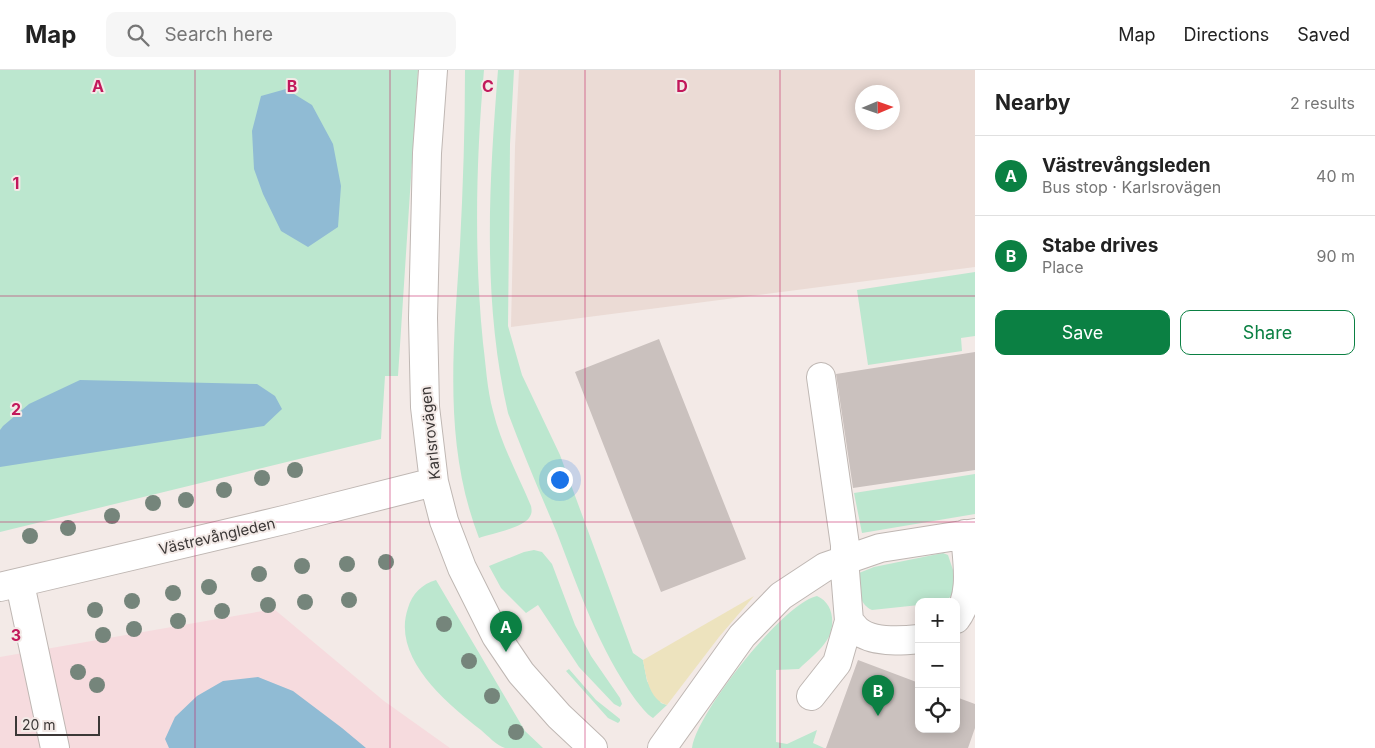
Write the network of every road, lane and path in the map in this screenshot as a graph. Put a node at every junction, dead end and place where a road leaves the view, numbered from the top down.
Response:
1 (434, 70) edge
2 (821, 377) dead end
3 (434, 482) junction
4 (970, 534) edge
5 (845, 560) junction
6 (10, 585) edge
7 (960, 614) edge
8 (849, 621) junction
9 (915, 639) edge
10 (810, 696) dead end
11 (55, 748) edge
12 (593, 748) edge
13 (662, 748) edge

1 - 3 street, Karlsrovägen
2 - 5 street
3 - 6 street, Västrevångleden
3 - 12 street, Karlsrovägen
4 - 5 street
4 - 7 street
5 - 8 street
5 - 13 street
6 - 11 street
8 - 9 street
8 - 10 street

